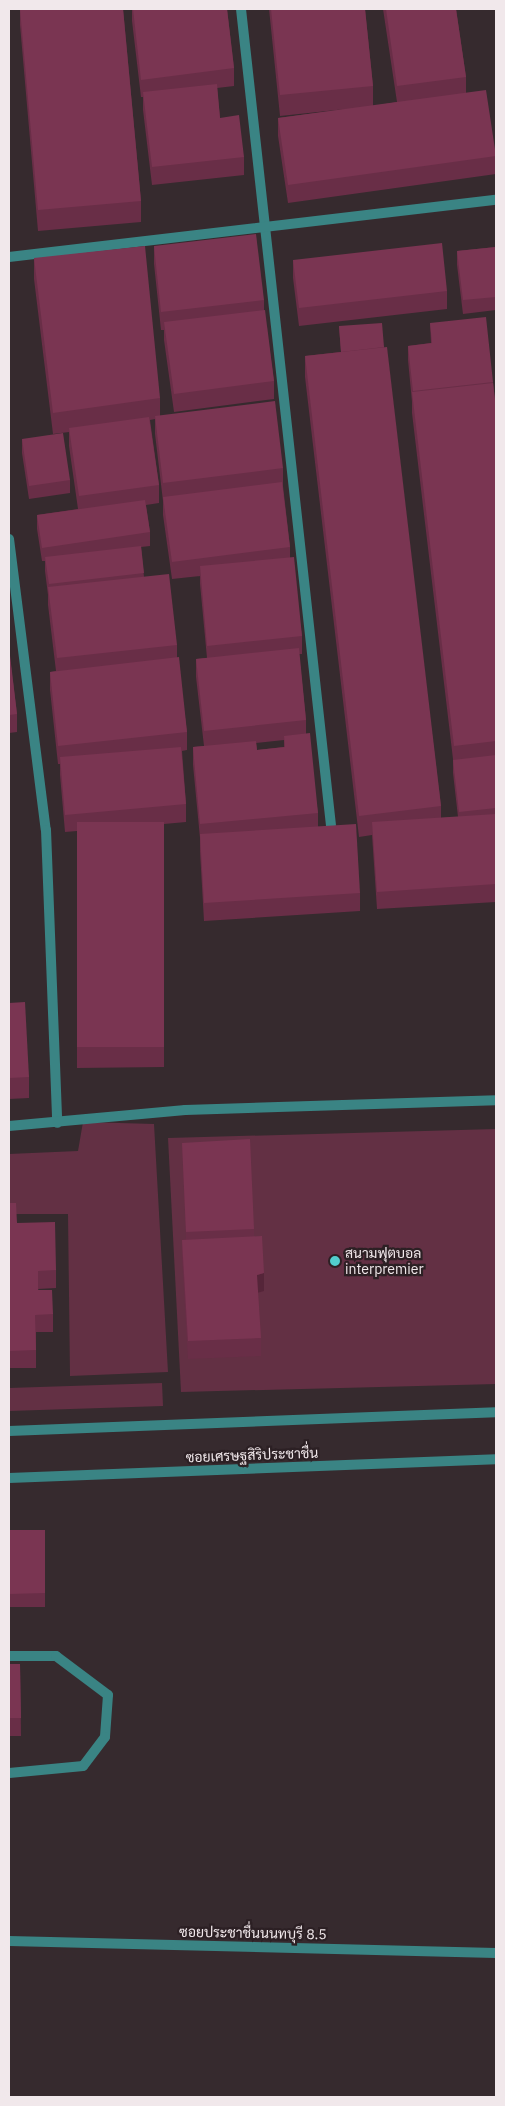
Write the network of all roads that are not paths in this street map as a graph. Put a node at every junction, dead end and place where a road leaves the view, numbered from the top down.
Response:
1 (241, 9) edge
2 (496, 200) edge
3 (264, 227) junction
4 (9, 257) edge
5 (9, 539) edge
6 (330, 825) edge
7 (496, 1100) edge
8 (57, 1122) junction
9 (9, 1126) edge
10 (496, 1412) edge
11 (9, 1431) edge
12 (496, 1459) edge
13 (9, 1478) edge
14 (9, 1656) edge
15 (9, 1773) edge
16 (9, 1941) edge
17 (496, 1953) edge

1 - 3 street
2 - 3 street
3 - 4 street
3 - 6 street
5 - 8 street
7 - 8 street
8 - 9 street
10 - 11 street
12 - 13 street, ซอยเศรษฐสิริประชาชื่น
14 - 15 street
16 - 17 street, ซอยประชาชื่นนนทบุรี 8.5

